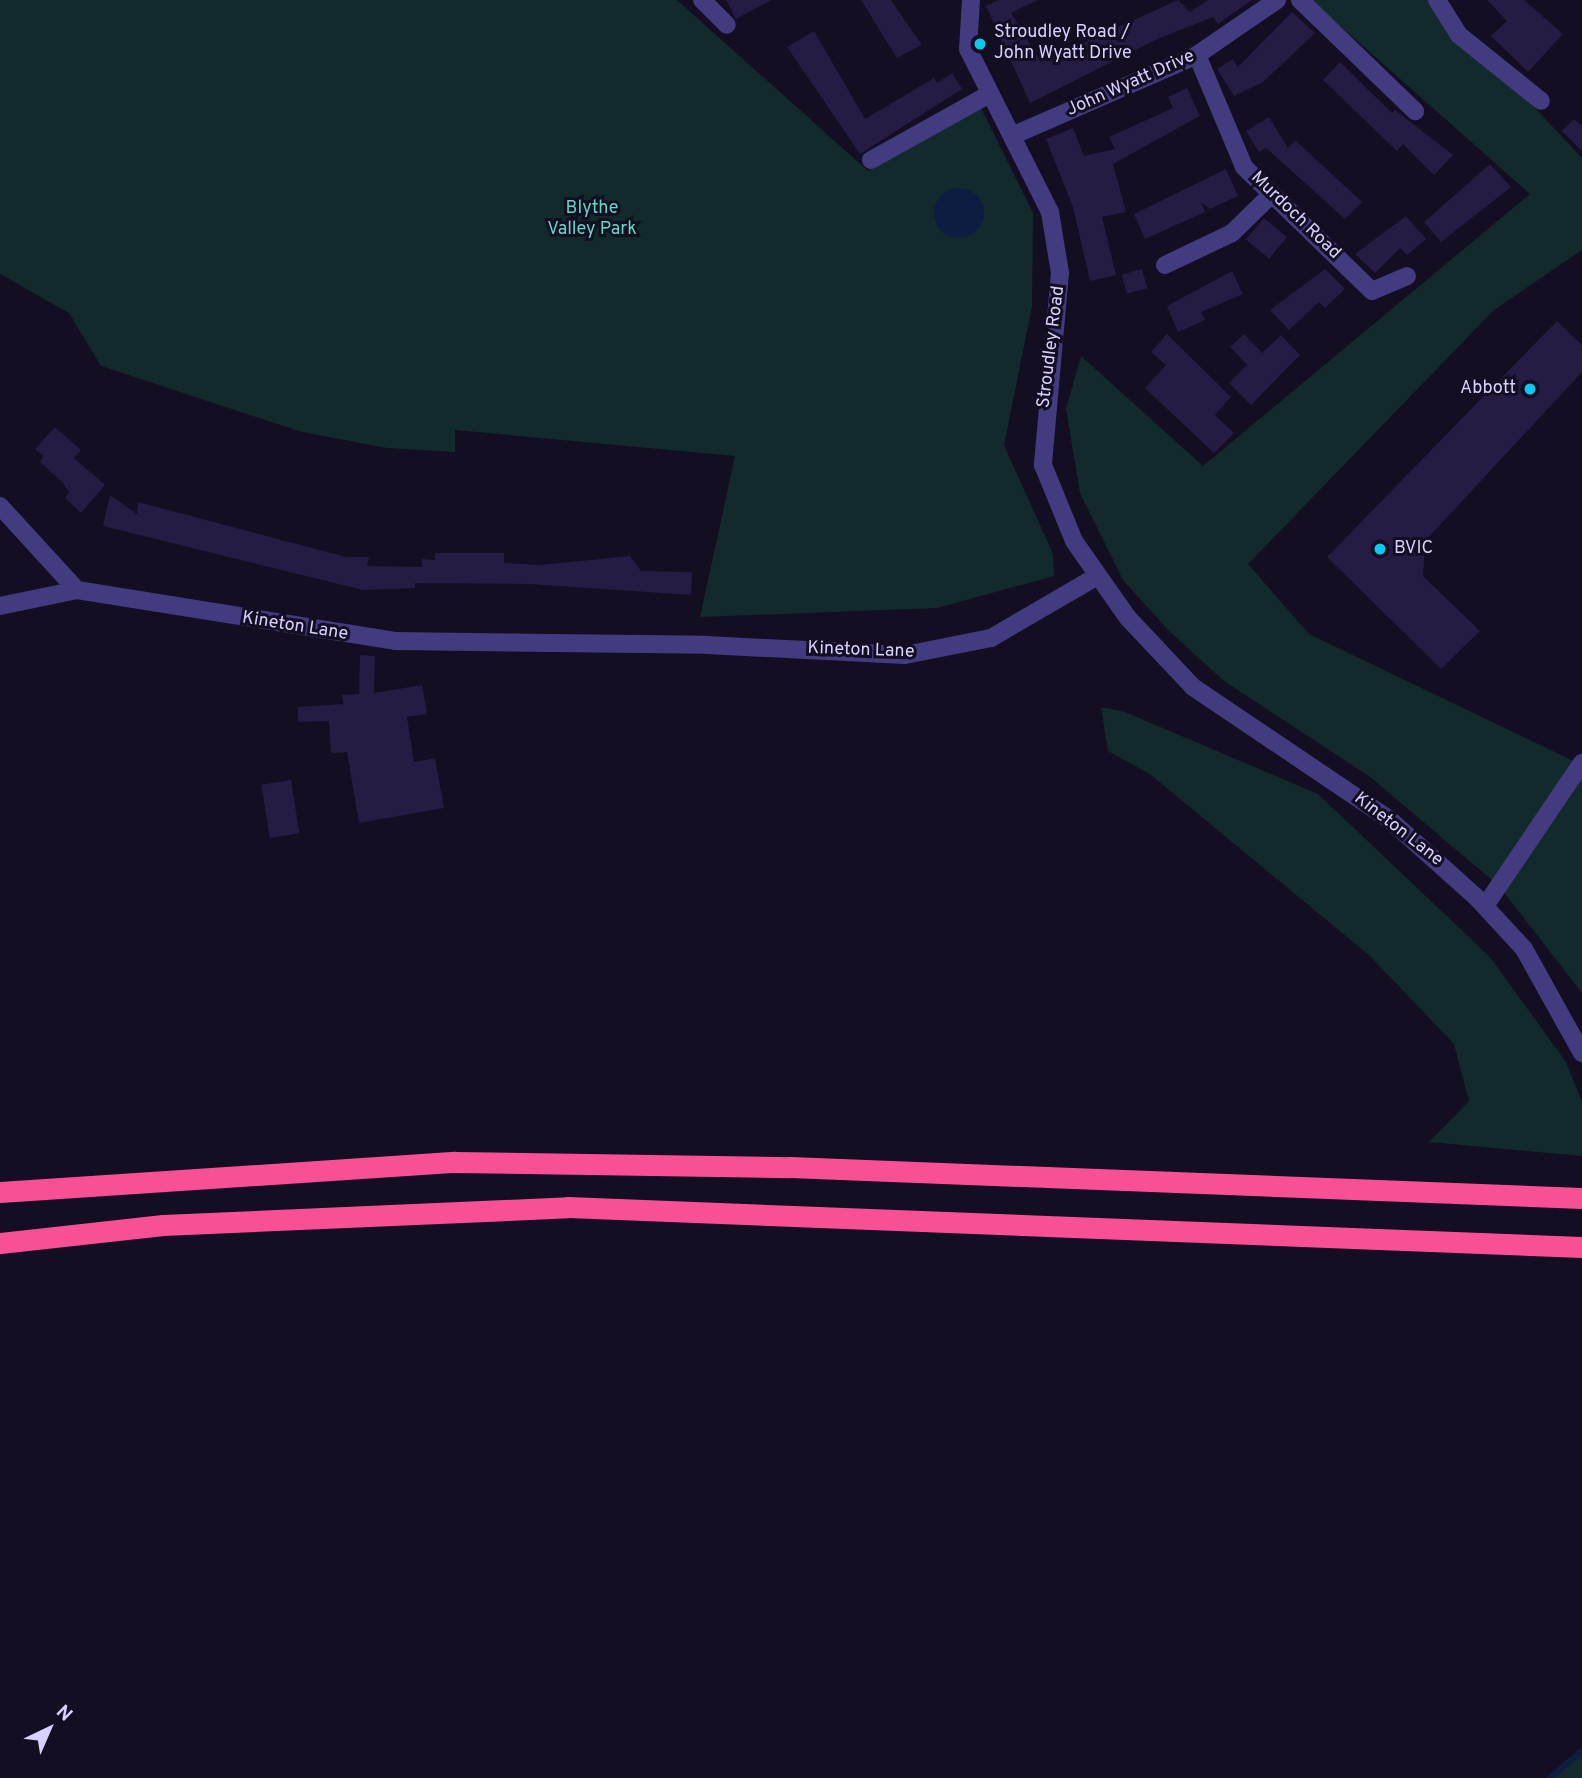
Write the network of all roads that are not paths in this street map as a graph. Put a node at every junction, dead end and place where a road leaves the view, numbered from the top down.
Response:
1 (971, 0) edge
2 (1277, 0) edge
3 (1300, 0) edge
4 (1437, 0) edge
5 (704, 1) edge
6 (727, 25) dead end
7 (1197, 55) junction
8 (988, 96) junction
9 (1541, 101) dead end
10 (1415, 111) dead end
11 (1014, 135) junction
12 (871, 160) dead end
13 (1272, 194) junction
14 (1165, 265) dead end
15 (1407, 276) dead end
16 (0, 506) edge
17 (1097, 577) junction
18 (77, 590) junction
19 (0, 606) edge
20 (1582, 763) edge
21 (1485, 906) junction
22 (1582, 1052) edge
23 (0, 1192) edge
24 (1582, 1198) edge
25 (0, 1243) edge
26 (1582, 1247) edge

1 - 8 street, Stroudley Road
2 - 7 street, John Wyatt Drive
3 - 10 street
4 - 9 street
5 - 6 street
7 - 11 street, John Wyatt Drive
7 - 13 street, Murdoch Road
8 - 11 street, Stroudley Road
8 - 12 street
11 - 17 street, Stroudley Road
13 - 14 street
13 - 15 street, Murdoch Road
16 - 18 street
17 - 18 street, Kineton Lane
17 - 21 street, Kineton Lane
18 - 19 street
20 - 21 street
21 - 22 street, Kineton Lane
23 - 24 highway
25 - 26 highway

